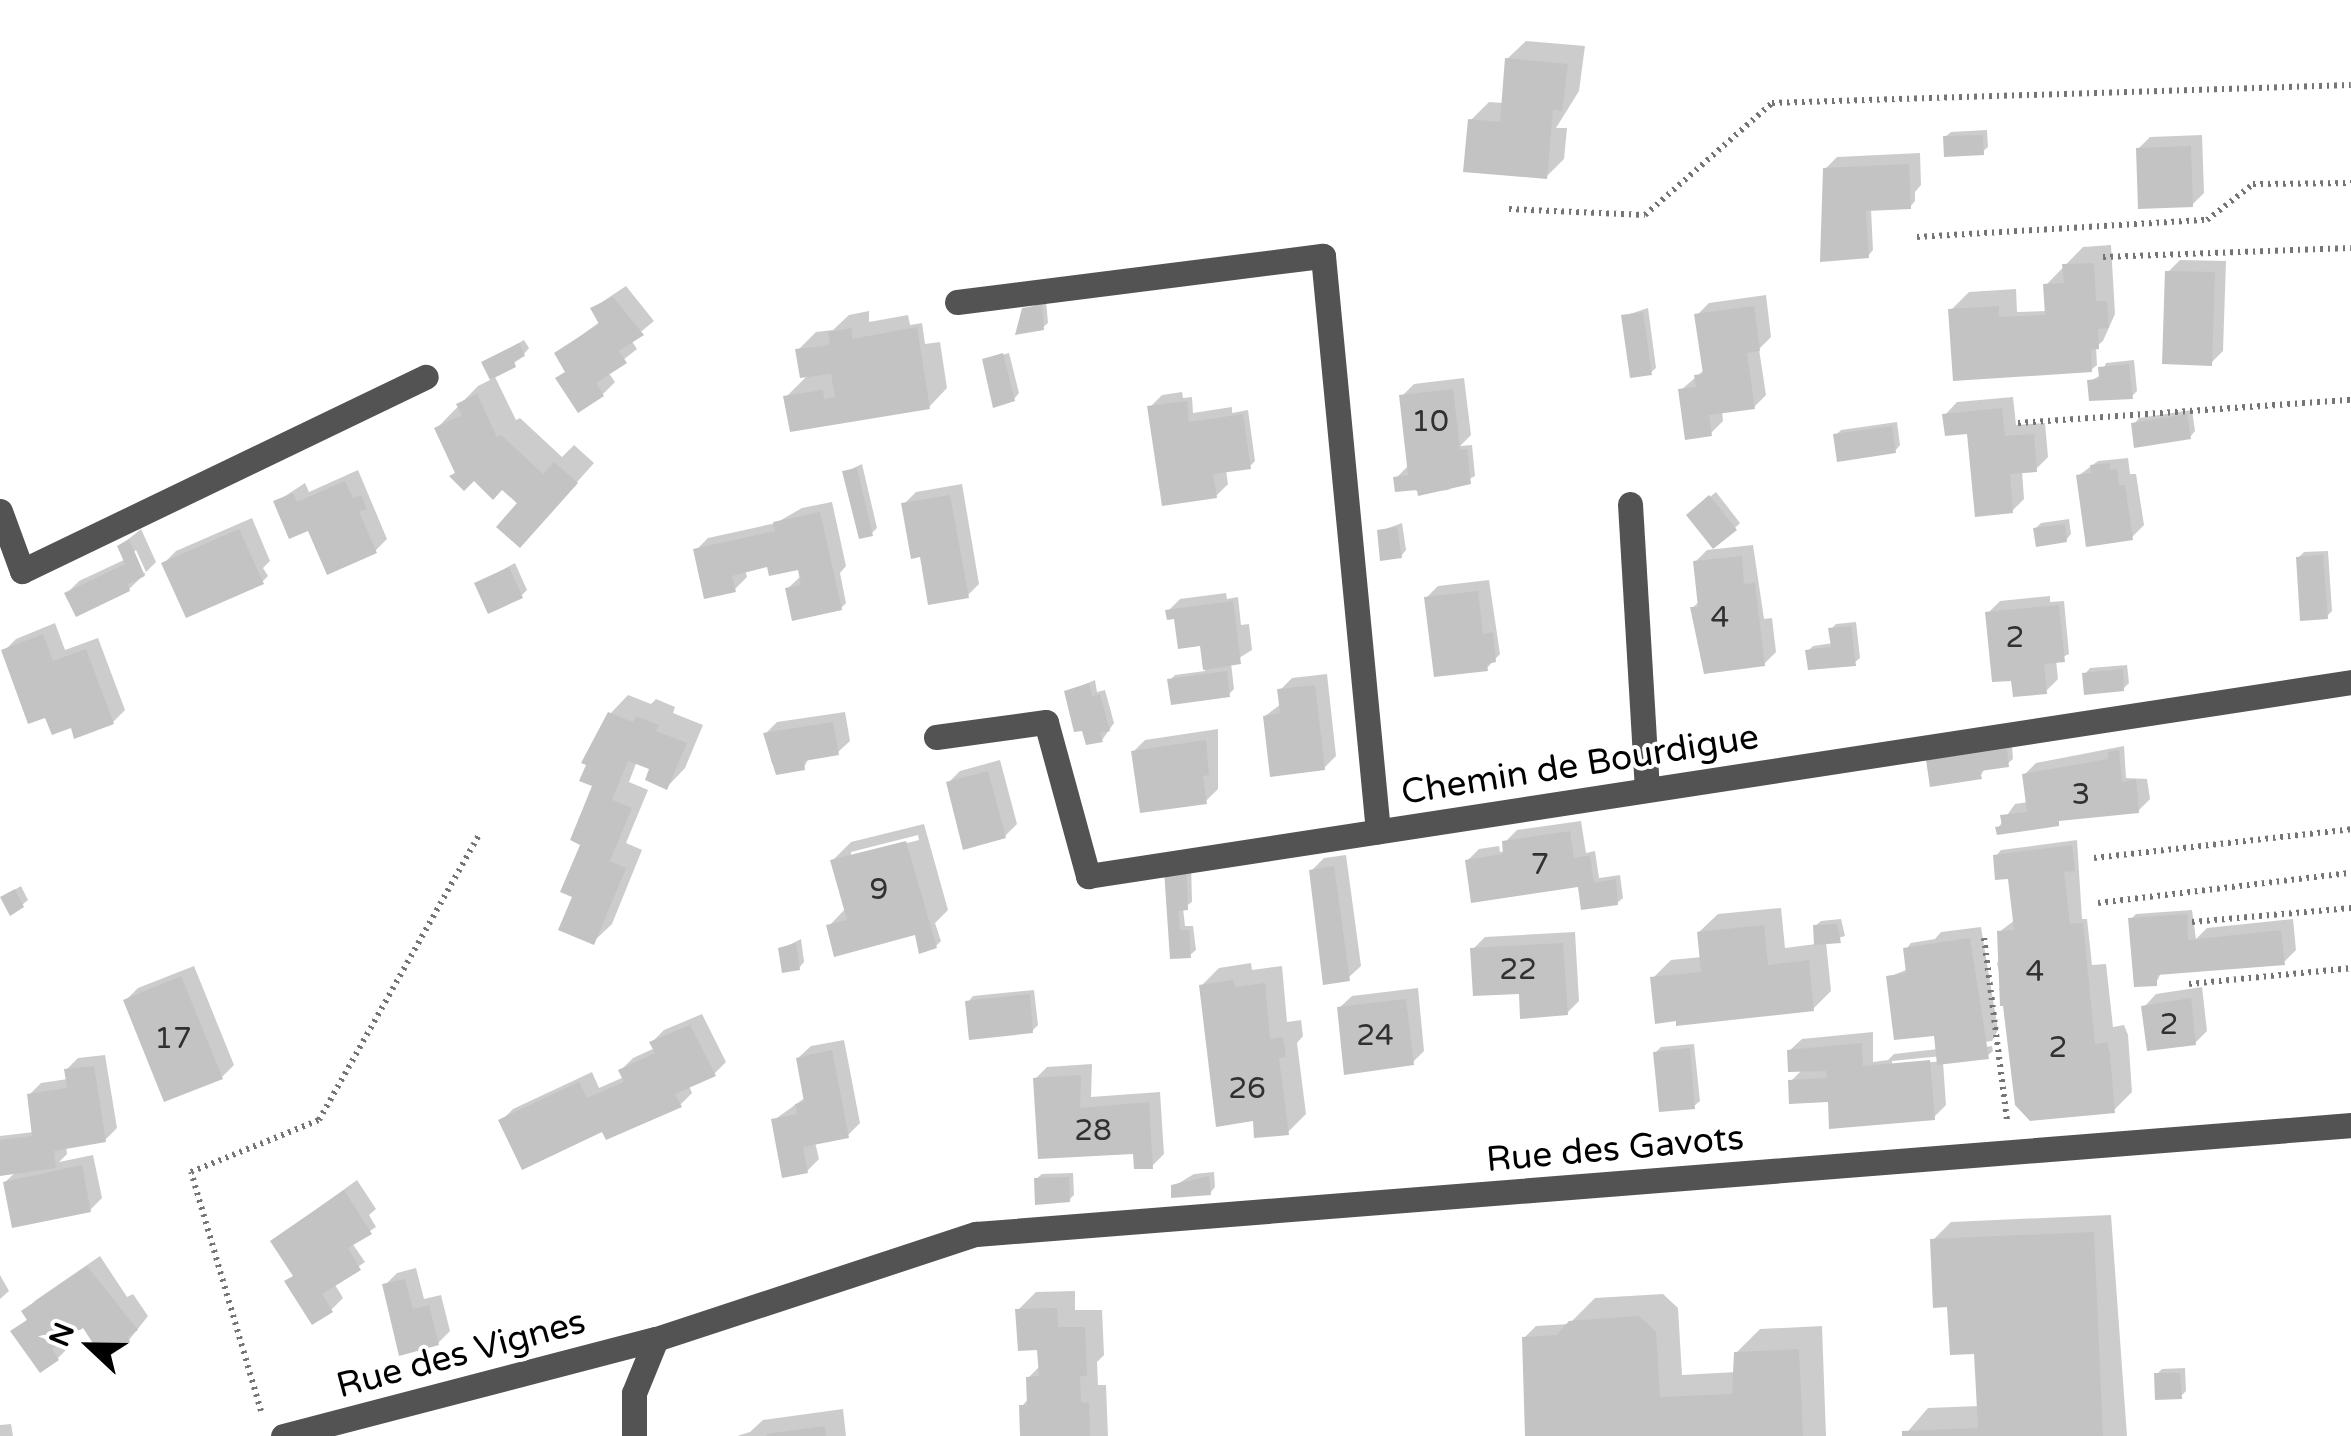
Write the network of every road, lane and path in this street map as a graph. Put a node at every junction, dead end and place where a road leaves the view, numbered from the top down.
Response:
1 (2351, 85) edge
2 (2351, 183) edge
3 (1509, 209) dead end
4 (1917, 237) dead end
5 (2351, 248) edge
6 (2103, 257) dead end
7 (957, 302) dead end
8 (426, 377) dead end
9 (2351, 400) edge
10 (2018, 423) dead end
11 (1630, 504) dead end
12 (0, 511) edge
13 (2351, 682) edge
14 (936, 737) dead end
15 (1647, 790) junction
16 (2351, 830) edge
17 (1378, 831) junction
18 (479, 834) dead end
19 (2094, 858) dead end
20 (2351, 872) edge
21 (2098, 903) dead end
22 (2351, 908) edge
23 (2192, 922) dead end
24 (1984, 938) dead end
25 (2351, 968) edge
26 (2189, 984) dead end
27 (2351, 1125) edge
28 (2010, 1152) junction
29 (890, 1263) joint
30 (656, 1339) junction
31 (263, 1417) dead end
32 (283, 1436) edge
33 (634, 1436) edge

1 - 3 path
2 - 4 path
5 - 6 path
7 - 17 street
8 - 12 street
9 - 10 path
11 - 15 street
13 - 15 street, Chemin de Bourdigue
14 - 17 street, Chemin de Bourdigue
15 - 17 street, Chemin de Bourdigue
16 - 19 path
18 - 31 path
20 - 21 path
22 - 23 path
24 - 28 path
25 - 26 path
27 - 28 street, Rue des Gavots
28 - 29 street, Rue des Gavots
29 - 30 street, Rue des Vignes
30 - 32 street, Rue des Vignes
30 - 33 street

